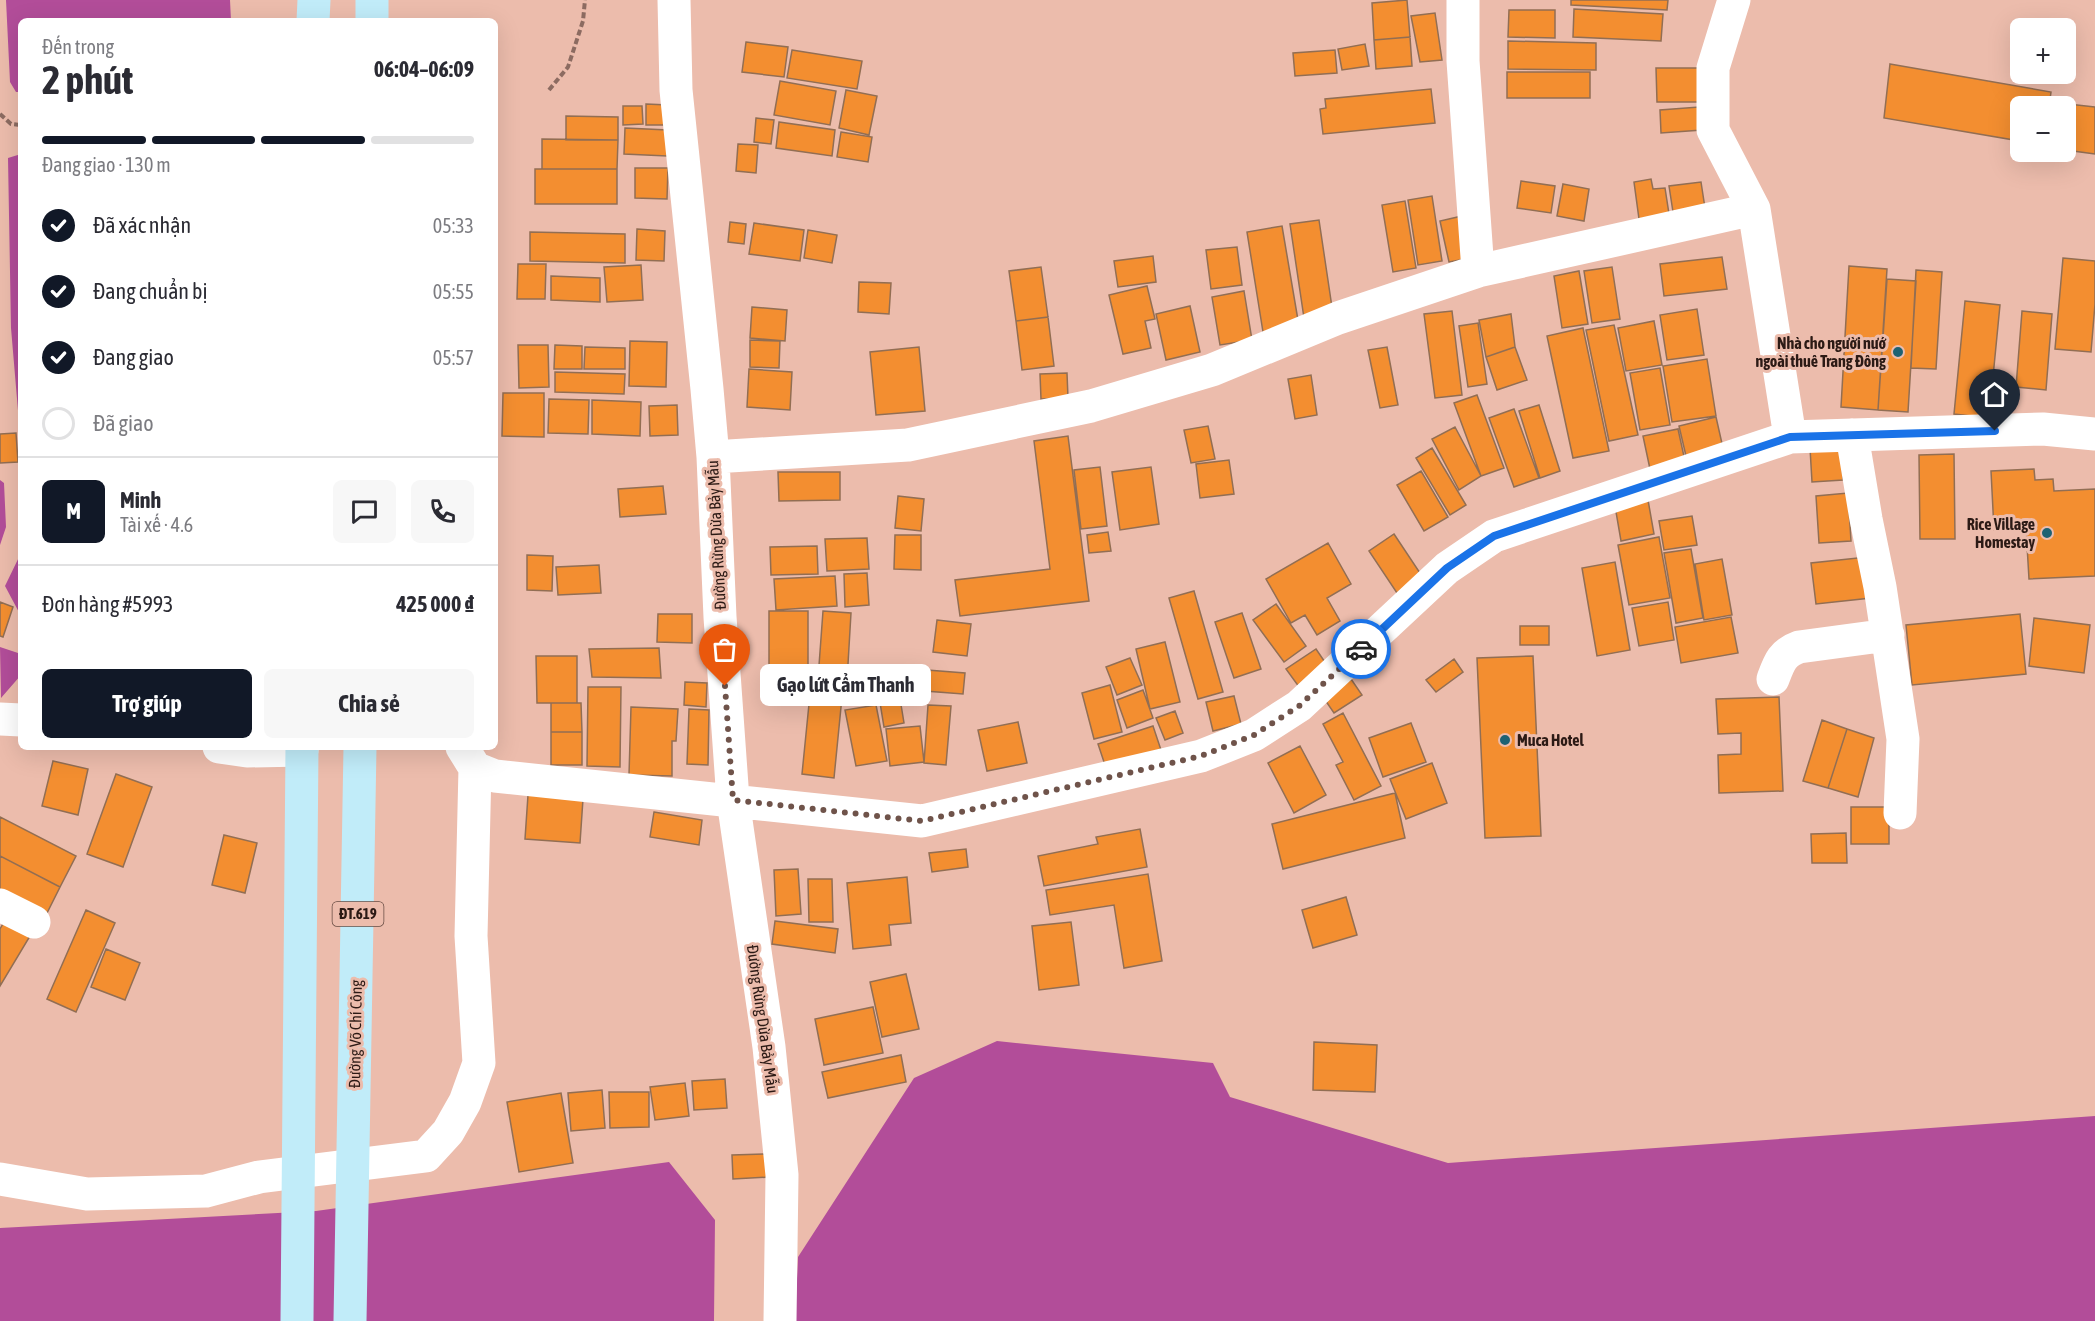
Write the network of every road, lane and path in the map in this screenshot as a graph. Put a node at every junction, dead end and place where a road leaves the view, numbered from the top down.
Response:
1 (314, 0) edge
2 (372, 0) edge
3 (585, 0) edge
4 (674, 0) edge
5 (1463, 0) edge
6 (1734, 0) edge
7 (313, 18) edge
8 (372, 18) edge
9 (549, 90) dead end
10 (0, 114) edge
11 (18, 124) edge
12 (1754, 209) junction
13 (1478, 271) junction
14 (2095, 434) edge
15 (1852, 435) junction
16 (1790, 437) junction
17 (713, 457) junction
18 (1888, 635) junction
19 (1773, 679) dead end
20 (0, 718) edge
21 (18, 720) edge
22 (240, 750) edge
23 (274, 750) edge
24 (302, 750) edge
25 (360, 750) edge
26 (468, 758) edge
27 (733, 800) junction
28 (1900, 813) dead end
29 (0, 905) edge
30 (34, 922) dead end
31 (0, 1179) edge
32 (297, 1321) edge
33 (350, 1321) edge
34 (780, 1321) edge

1 - 7 main road
2 - 8 main road
3 - 9 path
4 - 17 street, Đường Rừng Dừa Bảy Mẫu
5 - 13 street
6 - 12 street
10 - 11 path
12 - 13 street
12 - 16 street
13 - 17 street
14 - 15 street
15 - 16 street
15 - 18 street
16 - 27 street
17 - 27 street, Đường Rừng Dừa Bảy Mẫu
18 - 19 street
18 - 28 street
20 - 21 street
22 - 23 street
24 - 32 main road
25 - 33 main road, Đường Võ Chí Công / ĐT.619
26 - 27 street
26 - 31 street
27 - 34 street, Đường Rừng Dừa Bảy Mẫu
29 - 30 street

